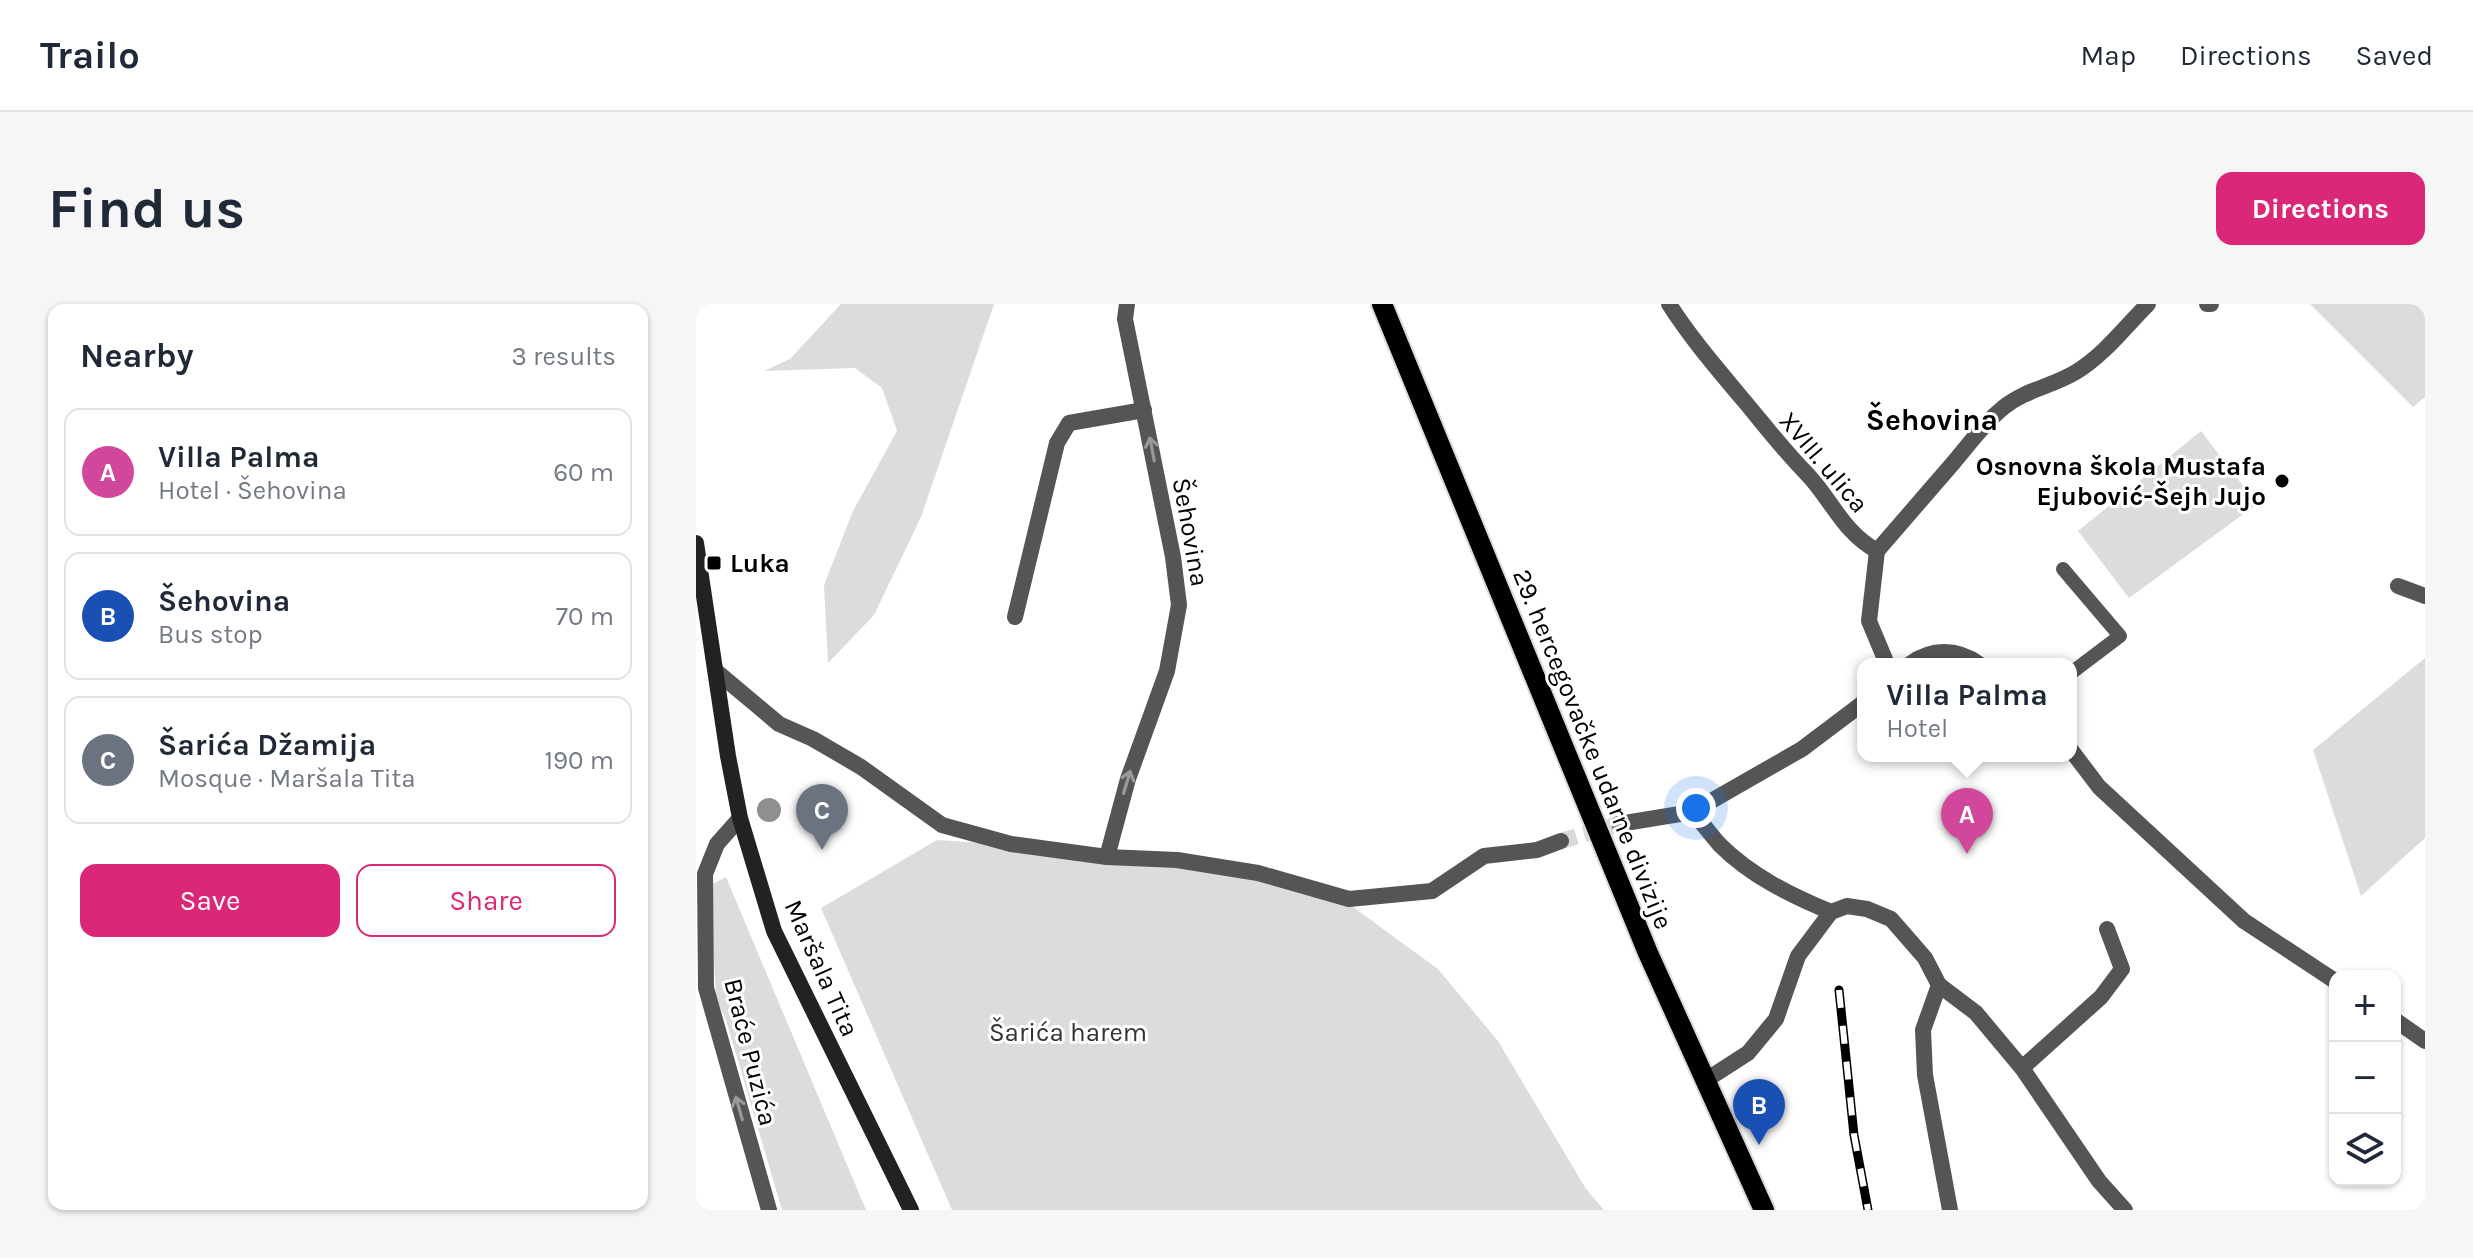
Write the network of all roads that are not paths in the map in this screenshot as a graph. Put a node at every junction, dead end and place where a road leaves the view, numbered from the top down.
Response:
1 (1127, 304) edge
2 (1382, 304) edge
3 (1669, 304) edge
4 (2148, 304) edge
5 (1144, 410) junction
6 (696, 543) edge
7 (1877, 551) junction
8 (2063, 569) dead end
9 (2398, 586) dead end
10 (2425, 596) edge
11 (1015, 617) dead end
12 (1884, 658) edge
13 (1918, 658) edge
14 (1966, 658) edge
15 (2077, 668) edge
16 (717, 672) junction
17 (1857, 708) edge
18 (2077, 758) edge
19 (1692, 812) junction
20 (740, 818) junction
21 (1619, 824) tunnel mouth
22 (1561, 841) tunnel mouth
23 (1107, 857) junction
24 (1831, 912) junction
25 (2107, 929) dead end
26 (2329, 977) edge
27 (1939, 985) junction
28 (2401, 1024) edge
29 (2425, 1041) edge
30 (2022, 1068) junction
31 (1706, 1080) junction
32 (769, 1210) edge
33 (911, 1210) edge
34 (1764, 1210) edge
35 (1950, 1210) edge
36 (2125, 1210) edge

1 - 5 street, Šehovina
2 - 31 main road, 29. hercegovačke udarne divizije
3 - 7 street, XVIII. ulica
4 - 7 street
5 - 11 street
23 -> 5 street, Šehovina
6 - 16 street, Maršala Tita
7 - 12 street
8 - 15 lane
9 - 10 street
13 - 14 street
16 - 20 street, Maršala Tita
16 - 23 street
17 - 19 street
18 - 26 street
19 - 21 street
19 - 24 street
32 -> 20 street, Braće Puzića
20 - 33 street, Maršala Tita
22 - 23 street
24 - 27 street
24 - 31 street
25 - 30 street
27 - 30 street
27 - 35 street
28 - 29 street
30 - 36 street
31 - 34 main road, 29. hercegovačke udarne divizije

